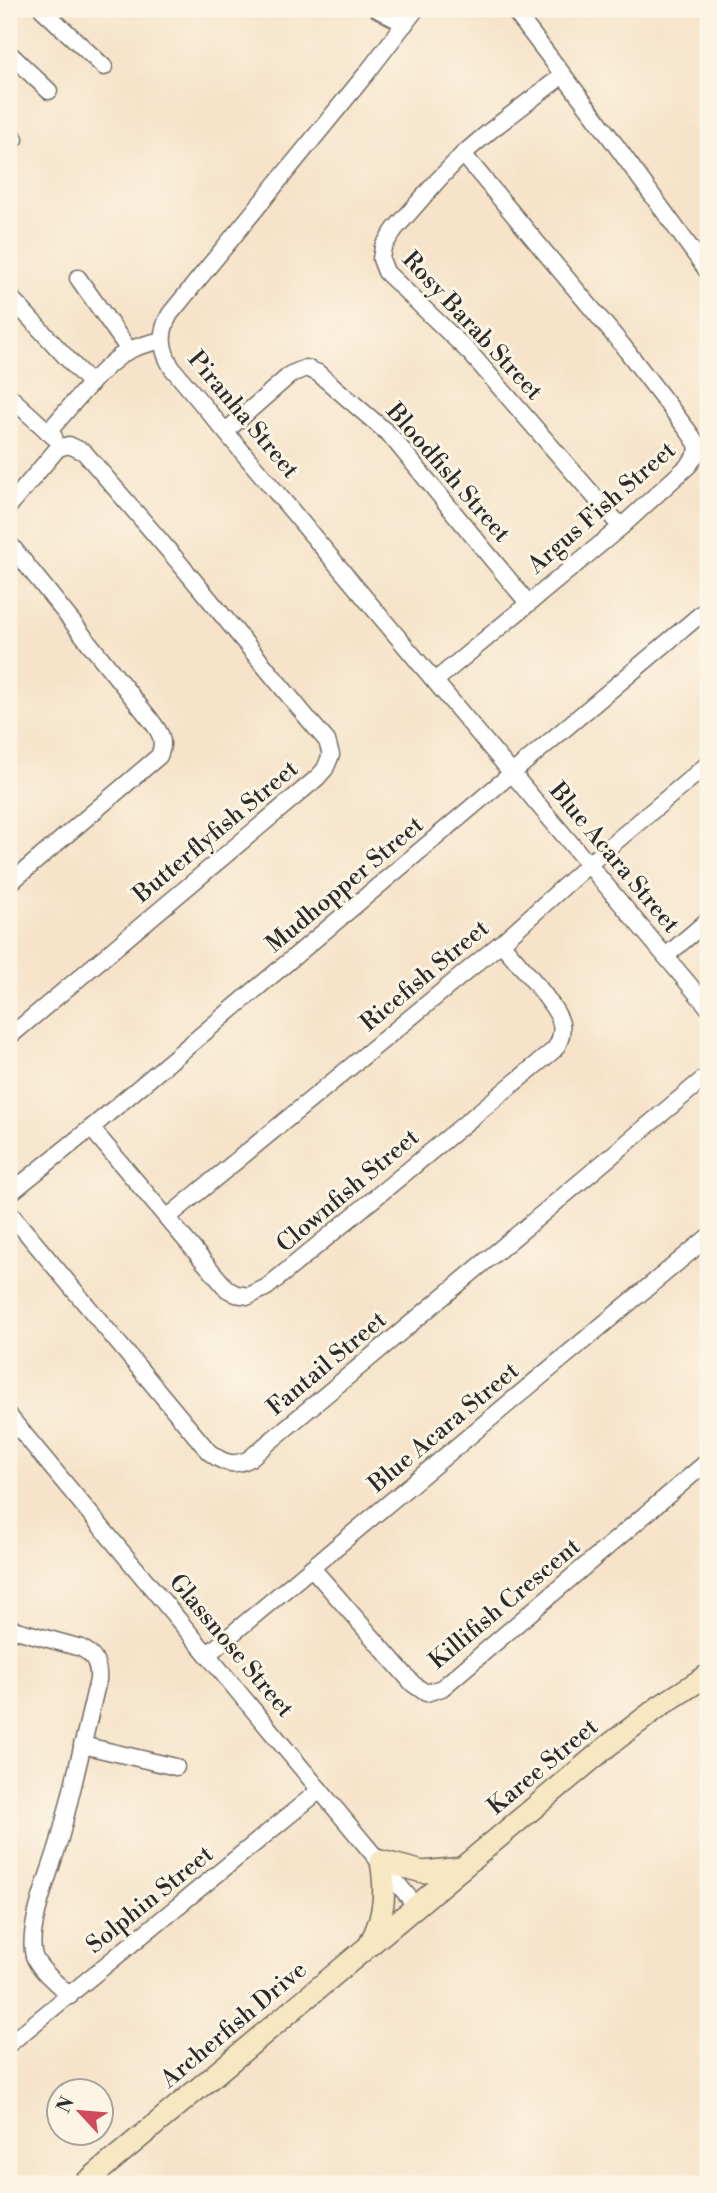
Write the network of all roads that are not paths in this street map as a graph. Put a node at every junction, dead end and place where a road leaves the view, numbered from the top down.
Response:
1 (41, 9) edge
2 (377, 9) edge
3 (416, 9) edge
4 (513, 9) edge
5 (405, 24) junction
6 (9, 53) edge
7 (104, 67) dead end
8 (563, 75) junction
9 (49, 91) dead end
10 (463, 154) junction
11 (708, 272) edge
12 (78, 278) dead end
13 (12, 299) dead end
14 (162, 340) junction
15 (130, 350) junction
16 (91, 384) junction
17 (9, 396) edge
18 (226, 431) junction
19 (48, 432) junction
20 (69, 446) junction
21 (9, 506) edge
22 (621, 527) junction
23 (9, 544) edge
24 (528, 603) junction
25 (708, 608) edge
26 (436, 680) junction
27 (708, 764) edge
28 (512, 772) junction
29 (590, 863) junction
30 (9, 884) edge
31 (708, 920) edge
32 (502, 943) junction
33 (666, 956) junction
34 (708, 1007) edge
35 (9, 1037) edge
36 (708, 1075) edge
37 (91, 1128) junction
38 (9, 1194) edge
39 (9, 1212) edge
40 (167, 1217) junction
41 (708, 1237) edge
42 (9, 1416) edge
43 (708, 1461) edge
44 (312, 1568) junction
45 (9, 1628) edge
46 (208, 1654) junction
47 (708, 1675) edge
48 (82, 1745) junction
49 (176, 1767) dead end
50 (320, 1790) junction
51 (381, 1861) junction
52 (462, 1868) junction
53 (417, 1907) junction
54 (369, 1947) junction
55 (70, 1996) junction
56 (9, 2044) edge
57 (84, 2184) edge

1 - 7 street
2 - 5 street
3 - 5 street, Piranha Street
4 - 8 street
5 - 14 street, Piranha Street
6 - 9 street
8 - 10 street, Rosy Barab Street
8 - 11 street
10 - 22 street, Argus Fish Street
10 - 22 street, Rosy Barab Street
12 - 15 street
13 - 16 street
14 - 15 street
14 - 18 street, Piranha Street
15 - 16 street
16 - 19 street
17 - 19 street, Butterflyfish Street
18 - 24 street, Bloodfish Street
18 - 26 street, Piranha Street
19 - 20 street, Butterflyfish Street
20 - 21 street
20 - 35 street, Butterflyfish Street
22 - 24 street, Argus Fish Street
23 - 30 street
24 - 26 street, Argus Fish Street
25 - 28 street, Mudhopper Street
26 - 28 street, Piranha Street
27 - 29 street, Ricefish Street
28 - 29 street, Blue Acara Street
28 - 37 street, Mudhopper Street
29 - 32 street, Ricefish Street
29 - 33 street, Blue Acara Street
31 - 33 street
32 - 40 street, Ricefish Street
32 - 40 street, Clownfish Street
33 - 34 street, Blue Acara Street
36 - 39 street, Fantail Street
37 - 38 street, Mudhopper Street
37 - 40 street, Clownfish Street
41 - 44 street, Blue Acara Street
42 - 46 street, Glassnose Street
43 - 44 street, Killifish Crescent
44 - 46 street, Blue Acara Street
45 - 48 street
46 - 50 street, Glassnose Street
47 - 52 street, Karee Street
48 - 49 street
48 - 55 street
50 - 51 street, Glassnose Street
50 - 55 street, Solphin Street
51 - 52 street
51 - 53 street, Glassnose Street
51 - 54 street
52 - 53 street, Karee Street
53 - 54 street, Archerfish Drive
54 - 57 street, Archerfish Drive
55 - 56 street, Solphin Street

